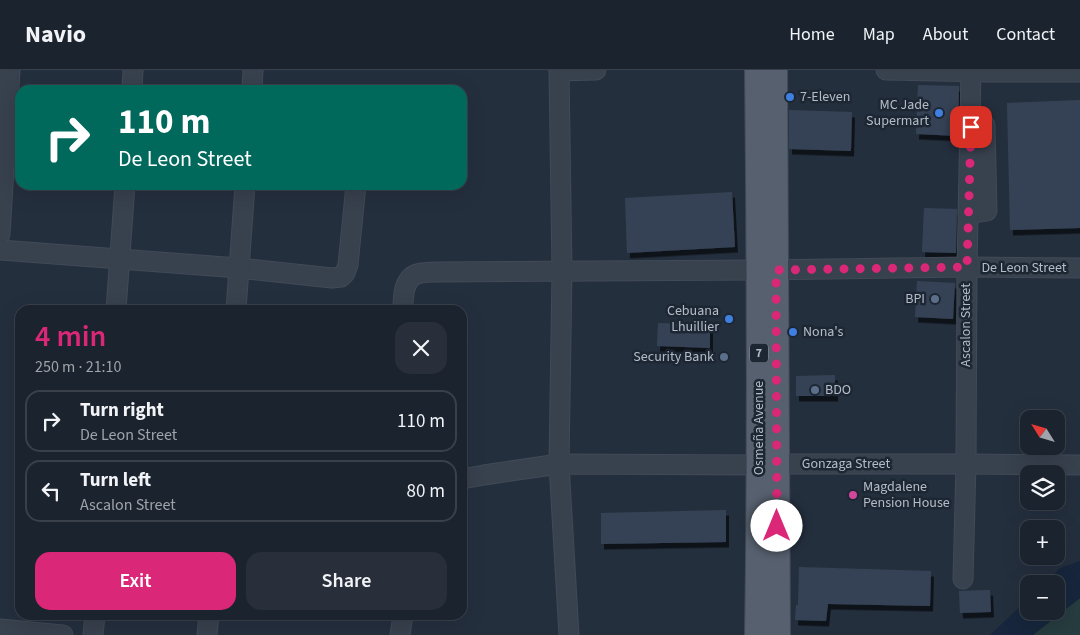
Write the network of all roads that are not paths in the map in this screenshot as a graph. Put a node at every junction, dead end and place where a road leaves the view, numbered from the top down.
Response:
1 (10, 70) edge
2 (133, 70) edge
3 (253, 70) edge
4 (559, 70) edge
5 (596, 70) edge
6 (757, 70) edge
7 (775, 70) edge
8 (886, 70) edge
9 (972, 71) edge
10 (1009, 71) edge
11 (1080, 72) edge
12 (132, 85) edge
13 (252, 85) edge
14 (125, 190) edge
15 (245, 190) edge
16 (356, 190) edge
17 (0, 234) edge
18 (0, 250) edge
19 (120, 258) junction
20 (967, 267) junction
21 (239, 268) junction
22 (1080, 268) edge
23 (768, 270) junction
24 (562, 272) junction
25 (116, 305) edge
26 (236, 305) edge
27 (403, 305) edge
28 (559, 464) junction
29 (966, 464) junction
30 (768, 465) junction
31 (1080, 465) edge
32 (467, 478) edge
33 (963, 579) dead end
34 (94, 620) edge
35 (208, 620) edge
36 (403, 620) edge
37 (0, 629) edge
38 (64, 635) edge
39 (93, 635) edge
40 (207, 635) edge
41 (400, 635) edge
42 (569, 635) edge
43 (757, 635) edge
44 (778, 635) edge

1 - 17 street
2 - 12 street
3 - 13 street
4 - 5 street
4 - 24 street
6 - 23 main road, Osmeña Avenue / 7
7 - 23 main road, Osmeña Avenue / 7
8 - 9 street
9 - 10 street
9 - 20 street, Ascalon Street
10 - 11 street
14 - 19 street
15 - 21 street
16 - 21 street
18 - 19 street
19 - 21 street
19 - 25 street
20 - 22 street, De Leon Street
20 - 23 street, De Leon Street
20 - 29 street, Ascalon Street
21 - 26 street
23 - 24 street, De Leon Street
23 - 30 main road, Osmeña Avenue / 7
24 - 27 street, De Leon Street
24 - 28 street
28 - 30 street, Gonzaga Street
28 - 32 street, Gonzaga Street
28 - 42 street
29 - 30 street, Gonzaga Street
29 - 31 street, Gonzaga Street
29 - 33 street, Ascalon Street
30 - 43 main road, Osmeña Avenue / 7
30 - 44 main road, Osmeña Avenue / 7
34 - 39 street
35 - 40 street
36 - 41 street
37 - 38 street

